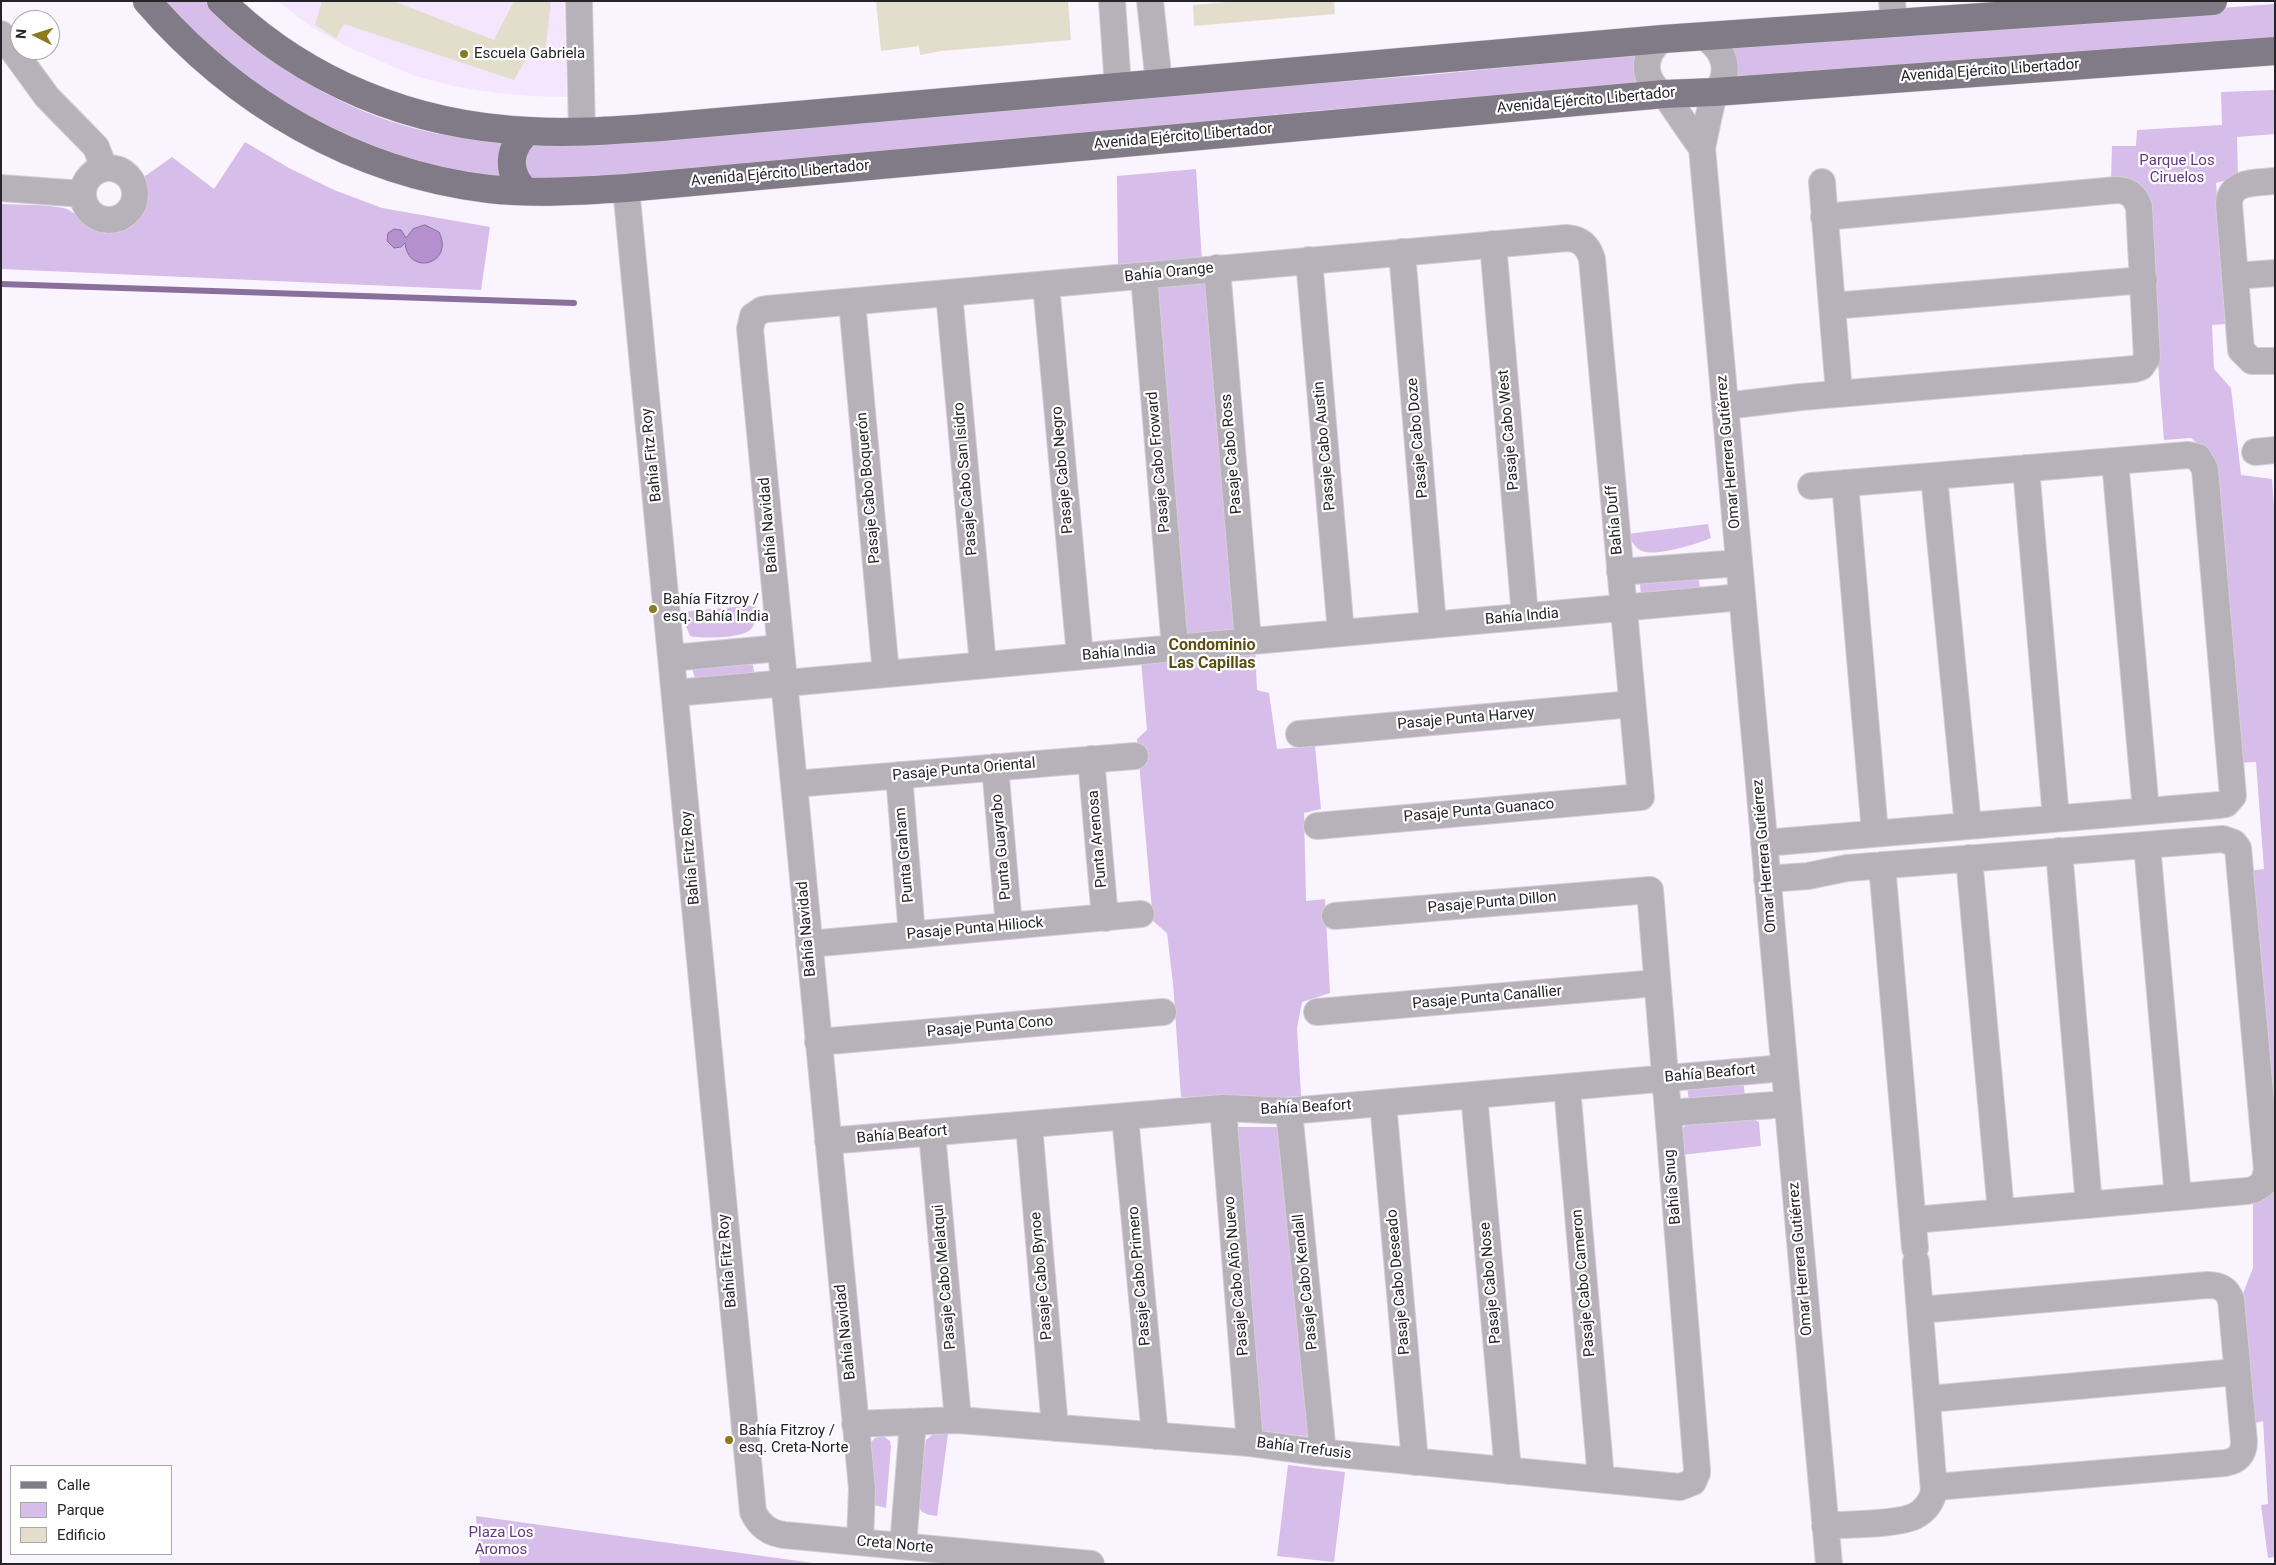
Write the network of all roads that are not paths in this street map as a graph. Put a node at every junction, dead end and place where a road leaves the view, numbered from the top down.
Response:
1 (147, 1) edge
2 (221, 1) edge
3 (578, 1) edge
4 (1112, 1) edge
5 (1150, 1) edge
6 (2214, 1) edge
7 (1893, 12) edge
8 (1, 34) edge
9 (1704, 36) junction
10 (1663, 39) junction
11 (2275, 51) edge
12 (1158, 84) junction
13 (1118, 87) junction
14 (1715, 92) junction
15 (1664, 94) junction
16 (528, 132) junction
17 (582, 132) junction
18 (1702, 148) junction
19 (104, 168) junction
20 (2275, 181) edge
21 (1822, 182) dead end
22 (1, 188) edge
23 (626, 188) junction
24 (526, 191) junction
25 (83, 194) junction
26 (1824, 217) junction
27 (1493, 244) junction
28 (1585, 244) joint
29 (1402, 252) junction
30 (1309, 260) junction
31 (1217, 268) junction
32 (2275, 273) edge
33 (1144, 276) junction
34 (2235, 276) junction
35 (2144, 280) junction
36 (1046, 285) junction
37 (949, 293) junction
38 (852, 302) junction
39 (1832, 306) junction
40 (753, 316) joint
41 (2275, 361) edge
42 (1839, 393) junction
43 (1725, 406) junction
44 (2115, 461) junction
45 (2026, 468) junction
46 (1934, 476) junction
47 (1845, 483) junction
48 (1811, 486) dead end
49 (1739, 563) junction
50 (1620, 572) junction
51 (1742, 597) junction
52 (1623, 608) junction
53 (1525, 616) junction
54 (1433, 624) junction
55 (1341, 633) junction
56 (1248, 641) junction
57 (780, 648) junction
58 (1175, 648) junction
59 (1080, 656) junction
60 (672, 658) junction
61 (983, 665) junction
62 (886, 674) junction
63 (784, 683) junction
64 (675, 693) junction
65 (1632, 704) junction
66 (1299, 734) dead end
67 (1134, 756) dead end
68 (1091, 759) junction
69 (995, 767) junction
70 (899, 776) junction
71 (794, 784) junction
72 (1641, 797) joint
73 (2146, 811) junction
74 (2056, 818) junction
75 (1317, 826) dead end
76 (1968, 826) junction
77 (1875, 833) junction
78 (1764, 843) junction
79 (2147, 844) junction
80 (2059, 851) junction
81 (1969, 858) junction
82 (1882, 865) junction
83 (1767, 879) junction
84 (1650, 890) joint
85 (1141, 914) dead end
86 (1335, 916) dead end
87 (1105, 918) junction
88 (1009, 926) junction
89 (912, 935) junction
90 (809, 944) junction
91 (1657, 983) junction
92 (1162, 1012) dead end
93 (1317, 1012) dead end
94 (818, 1042) junction
95 (1784, 1068) junction
96 (1665, 1078) junction
97 (1567, 1087) junction
98 (1474, 1095) junction
99 (1383, 1103) junction
100 (1787, 1104) junction
101 (1223, 1108) junction
102 (1289, 1111) junction
103 (1668, 1113) junction
104 (1125, 1117) junction
105 (1029, 1125) junction
106 (932, 1133) junction
107 (828, 1141) junction
108 (2178, 1197) junction
109 (2089, 1204) junction
110 (2001, 1212) junction
111 (1913, 1220) junction
112 (1920, 1310) junction
113 (2237, 1372) junction
114 (1928, 1398) junction
115 (958, 1420) junction
116 (913, 1422) junction
117 (855, 1424) junction
118 (1056, 1428) junction
119 (1155, 1436) junction
120 (1250, 1443) junction
121 (1322, 1453) junction
122 (1415, 1462) junction
123 (1508, 1471) junction
124 (1601, 1479) junction
125 (1692, 1482) joint
126 (1935, 1487) junction
127 (761, 1525) joint
128 (1825, 1526) junction
129 (903, 1546) junction
130 (847, 1549) edge
131 (1015, 1560) edge
132 (1092, 1564) edge
133 (1828, 1564) edge

1 - 24 main road, Avenida Ejército Libertador
2 - 16 main road
3 - 17 street
4 - 13 street
5 - 12 street
6 - 7 main road
7 - 9 main road
8 - 19 street
9 - 10 main road
9 - 14 street, Omar Herrera Gutiérrez
10 - 12 main road
10 - 15 street
11 - 14 main road, Avenida Ejército Libertador
12 - 13 main road
13 - 17 main road
14 - 15 main road, Avenida Ejército Libertador
14 - 18 street, Omar Herrera Gutiérrez
15 - 18 street
15 - 23 main road, Avenida Ejército Libertador
16 - 17 main road
16 - 24 main road
18 - 43 street, Omar Herrera Gutiérrez
19 - 25 street
19 - 25 street
20 - 34 street
21 - 26 street
22 - 25 street
23 - 24 main road, Avenida Ejército Libertador
23 - 60 street, Bahía Fitz Roy
26 - 35 street
26 - 39 street
27 - 28 street, Bahía Orange
27 - 29 street, Bahía Orange
27 - 53 street, Pasaje Cabo West
28 - 50 street, Bahía Duff
29 - 30 street, Bahía Orange
29 - 54 street, Pasaje Cabo Doze
30 - 31 street, Bahía Orange
30 - 55 street, Pasaje Cabo Austin
31 - 33 street, Bahía Orange
31 - 56 street, Pasaje Cabo Ross
32 - 34 street
33 - 36 street, Bahía Orange
33 - 58 street, Pasaje Cabo Froward
34 - 41 street
35 - 39 street
35 - 42 street
36 - 37 street, Bahía Orange
36 - 59 street, Pasaje Cabo Negro
37 - 38 street, Bahía Orange
37 - 61 street, Pasaje Cabo San Isidro
38 - 40 street, Bahía Orange
38 - 62 street, Pasaje Cabo Boquerón
39 - 42 street
40 - 57 street, Bahía Navidad
42 - 43 street
43 - 49 street, Omar Herrera Gutiérrez
44 - 45 street
44 - 73 street
44 - 73 street
45 - 46 street
45 - 74 street
46 - 47 street
46 - 76 street
47 - 48 street
47 - 77 street
49 - 50 street
49 - 51 street, Omar Herrera Gutiérrez
50 - 52 street, Bahía Duff
51 - 52 street, Bahía India
51 - 78 street, Omar Herrera Gutiérrez
52 - 53 street, Bahía India
52 - 65 street, Bahía Duff
53 - 54 street, Bahía India
54 - 55 street, Bahía India
55 - 56 street, Bahía India
56 - 58 street, Bahía India
57 - 60 street
57 - 63 street, Bahía Navidad
58 - 59 street, Bahía India
59 - 61 street, Bahía India
60 - 64 street, Bahía Fitz Roy
61 - 62 street, Bahía India
62 - 63 street, Bahía India
63 - 64 street, Bahía India
63 - 71 street, Bahía Navidad
64 - 127 street, Bahía Fitz Roy
65 - 66 street, Pasaje Punta Harvey
65 - 72 street, Bahía Duff
67 - 68 street, Pasaje Punta Oriental
68 - 69 street, Pasaje Punta Oriental
68 - 87 street, Punta Arenosa
69 - 70 street, Pasaje Punta Oriental
69 - 88 street, Punta Guayrabo
70 - 71 street, Pasaje Punta Oriental
70 - 89 street, Punta Graham
71 - 90 street, Bahía Navidad
72 - 75 street, Pasaje Punta Guanaco
73 - 74 street
74 - 76 street
76 - 77 street
77 - 78 street
78 - 83 street, Omar Herrera Gutiérrez
79 - 80 street
79 - 108 street
79 - 108 street
80 - 81 street
80 - 109 street
81 - 82 street
81 - 110 street
82 - 83 street
82 - 111 street
83 - 95 street, Omar Herrera Gutiérrez
84 - 86 street, Pasaje Punta Dillon
84 - 91 street, Bahía Snug
85 - 87 street, Pasaje Punta Hiliock
87 - 88 street, Pasaje Punta Hiliock
88 - 89 street, Pasaje Punta Hiliock
89 - 90 street, Pasaje Punta Hiliock
90 - 94 street, Bahía Navidad
91 - 93 street, Pasaje Punta Canallier
91 - 96 street, Bahía Snug
92 - 94 street, Pasaje Punta Cono
94 - 107 street, Bahía Navidad
95 - 96 street, Bahía Beafort
95 - 100 street, Omar Herrera Gutiérrez
96 - 97 street, Bahía Beafort
96 - 103 street, Bahía Snug
97 - 98 street, Bahía Beafort
97 - 124 street, Pasaje Cabo Cameron
98 - 99 street, Bahía Beafort
98 - 123 street, Pasaje Cabo Nose
99 - 102 street, Bahía Beafort
99 - 122 street, Pasaje Cabo Deseado
100 - 103 street
100 - 128 street, Omar Herrera Gutiérrez
101 - 102 street, Bahía Beafort
101 - 104 street, Bahía Beafort
101 - 120 street, Pasaje Cabo Año Nuevo
102 - 121 street, Pasaje Cabo Kendall
103 - 125 street, Bahía Snug
104 - 105 street, Bahía Beafort
104 - 119 street, Pasaje Cabo Primero
105 - 106 street, Bahía Beafort
105 - 118 street, Pasaje Cabo Bynoe
106 - 107 street, Bahía Beafort
106 - 115 street, Pasaje Cabo Melatqui
107 - 117 street, Bahía Navidad
108 - 109 street
109 - 110 street
110 - 111 street
111 - 112 street
112 - 113 street
112 - 114 street
113 - 114 street
113 - 126 street
114 - 126 street
115 - 116 street, Bahía Trefusis
115 - 118 street, Bahía Trefusis
116 - 117 street, Bahía Trefusis
116 - 129 street
117 - 130 street, Bahía Navidad
118 - 119 street, Bahía Trefusis
119 - 120 street, Bahía Trefusis
120 - 121 street, Bahía Trefusis
121 - 122 street, Bahía Trefusis
122 - 123 street, Bahía Trefusis
123 - 124 street, Bahía Trefusis
124 - 125 street, Bahía Trefusis
126 - 128 street
127 - 130 street, Creta Norte
128 - 133 street, Omar Herrera Gutiérrez
129 - 130 street, Creta Norte
129 - 131 street, Creta Norte
131 - 132 street, Creta Norte

